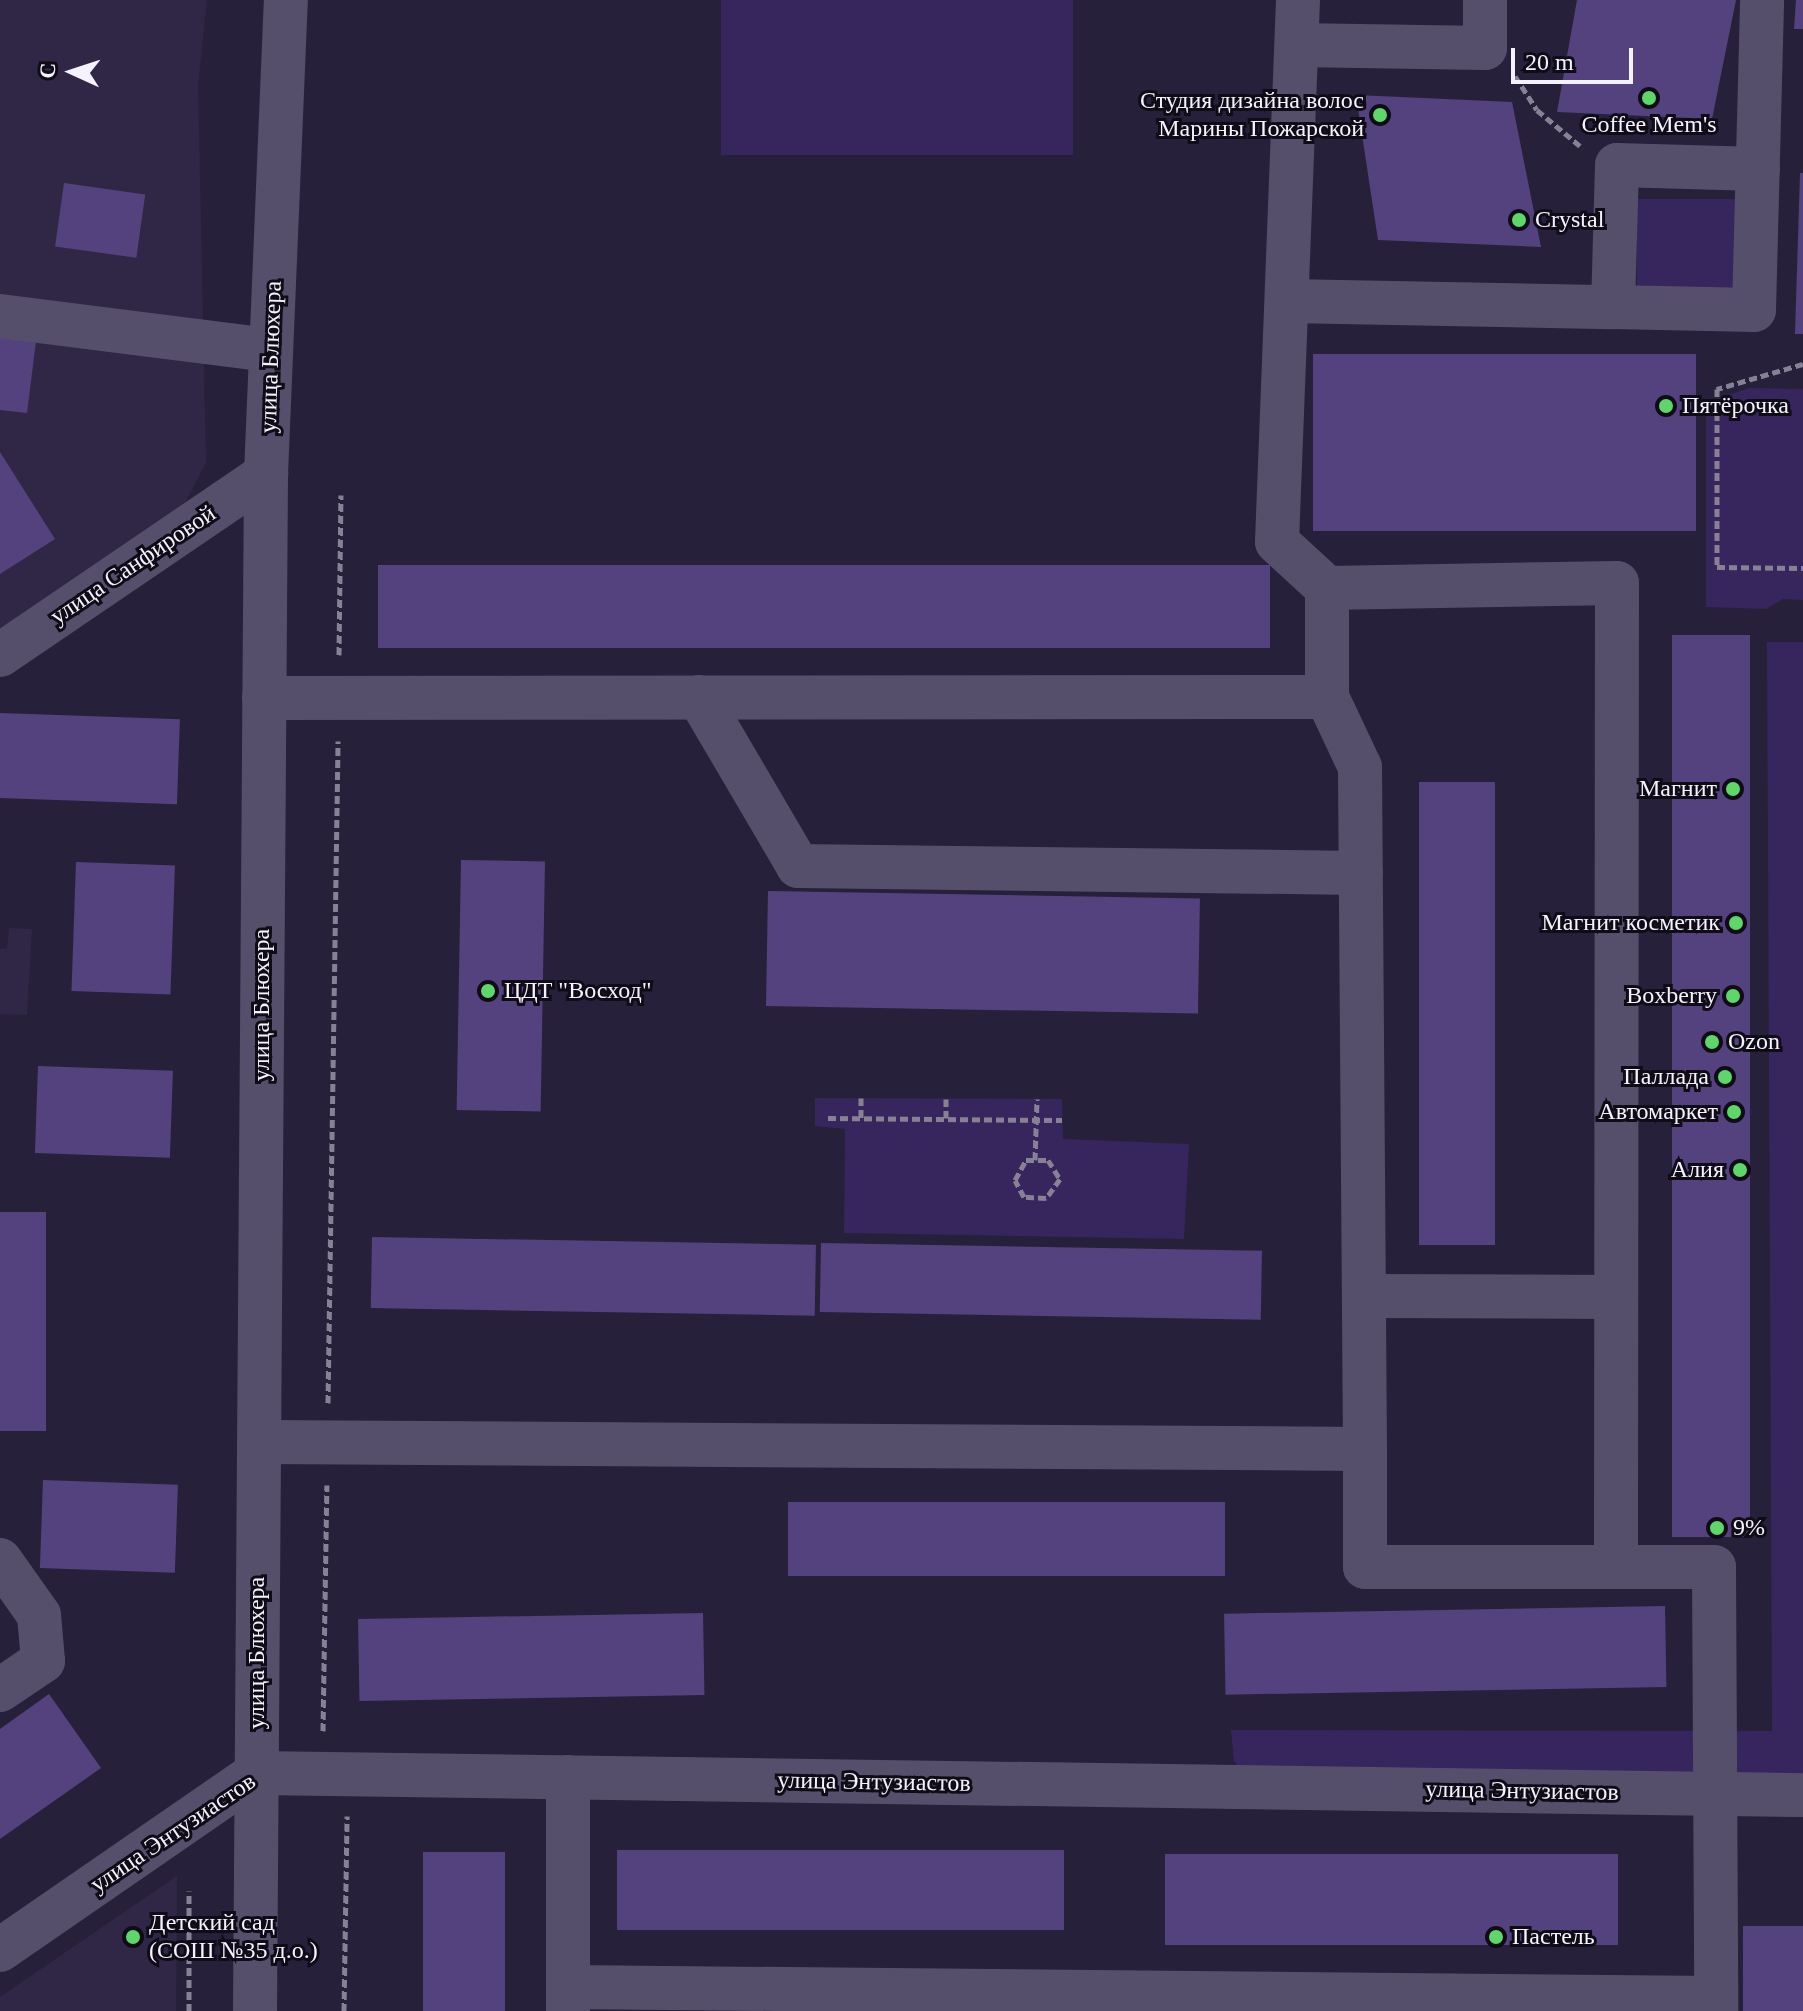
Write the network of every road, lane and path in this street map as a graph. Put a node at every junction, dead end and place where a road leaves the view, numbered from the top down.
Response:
1 (286, 0) edge
2 (1298, 0) edge
3 (1485, 0) edge
4 (1762, 0) edge
5 (1297, 45) junction
6 (1485, 48) junction
7 (1617, 165) junction
8 (1758, 169) junction
9 (1287, 301) junction
10 (1613, 307) junction
11 (0, 316) edge
12 (270, 350) junction
13 (1803, 364) edge
14 (266, 474) junction
15 (341, 495) dead end
16 (1803, 568) edge
17 (1327, 588) junction
18 (0, 655) edge
19 (699, 697) junction
20 (1327, 697) junction
21 (264, 698) junction
22 (338, 698) junction
23 (1361, 873) junction
24 (861, 1098) dead end
25 (946, 1099) dead end
26 (1037, 1099) dead end
27 (828, 1118) dead end
28 (861, 1118) junction
29 (946, 1118) junction
30 (1036, 1119) junction
31 (1062, 1120) dead end
32 (1035, 1160) junction
33 (1364, 1296) junction
34 (1616, 1297) junction
35 (259, 1442) junction
36 (327, 1443) junction
37 (1365, 1449) junction
38 (0, 1560) edge
39 (1616, 1567) junction
40 (0, 1690) edge
41 (323, 1748) dead end
42 (257, 1773) junction
43 (568, 1777) junction
44 (1715, 1793) junction
45 (1803, 1795) edge
46 (347, 1812) dead end
47 (189, 1891) dead end
48 (0, 1950) edge
49 (568, 1999) edge
50 (1126, 2003) edge
51 (1716, 2005) edge
52 (189, 2011) edge
53 (255, 2011) edge
54 (344, 2011) edge

1 - 12 street, улица Блюхера
2 - 5 street
3 - 6 street
4 - 8 street
5 - 6 street
5 - 9 street
6 - 7 path
7 - 8 street
7 - 10 street
8 - 10 street
9 - 10 street
9 - 17 street
11 - 12 street
12 - 14 street, улица Блюхера
13 - 16 path
14 - 18 street, улица Санфировой
14 - 21 street, улица Блюхера
15 - 22 path
17 - 20 street
17 - 34 street
19 - 20 street
19 - 22 street
19 - 23 street
20 - 23 street
21 - 22 street
21 - 35 street, улица Блюхера
22 - 36 path
23 - 33 street
24 - 28 path
25 - 29 path
26 - 30 path
27 - 28 path
28 - 29 path
29 - 30 path
30 - 31 path
30 - 32 path
32 - 32 path
33 - 34 street
33 - 37 street
34 - 39 street
35 - 36 street
35 - 42 street, улица Блюхера
36 - 37 street
36 - 41 path
37 - 39 street
38 - 40 street
39 - 44 street
42 - 43 street, улица Энтузиастов
42 - 48 street, улица Энтузиастов
42 - 53 street, улица Блюхера
43 - 44 street, улица Энтузиастов
43 - 49 street
44 - 45 street, улица Энтузиастов
44 - 51 street
46 - 54 path
47 - 52 path
49 - 50 street
50 - 51 street

